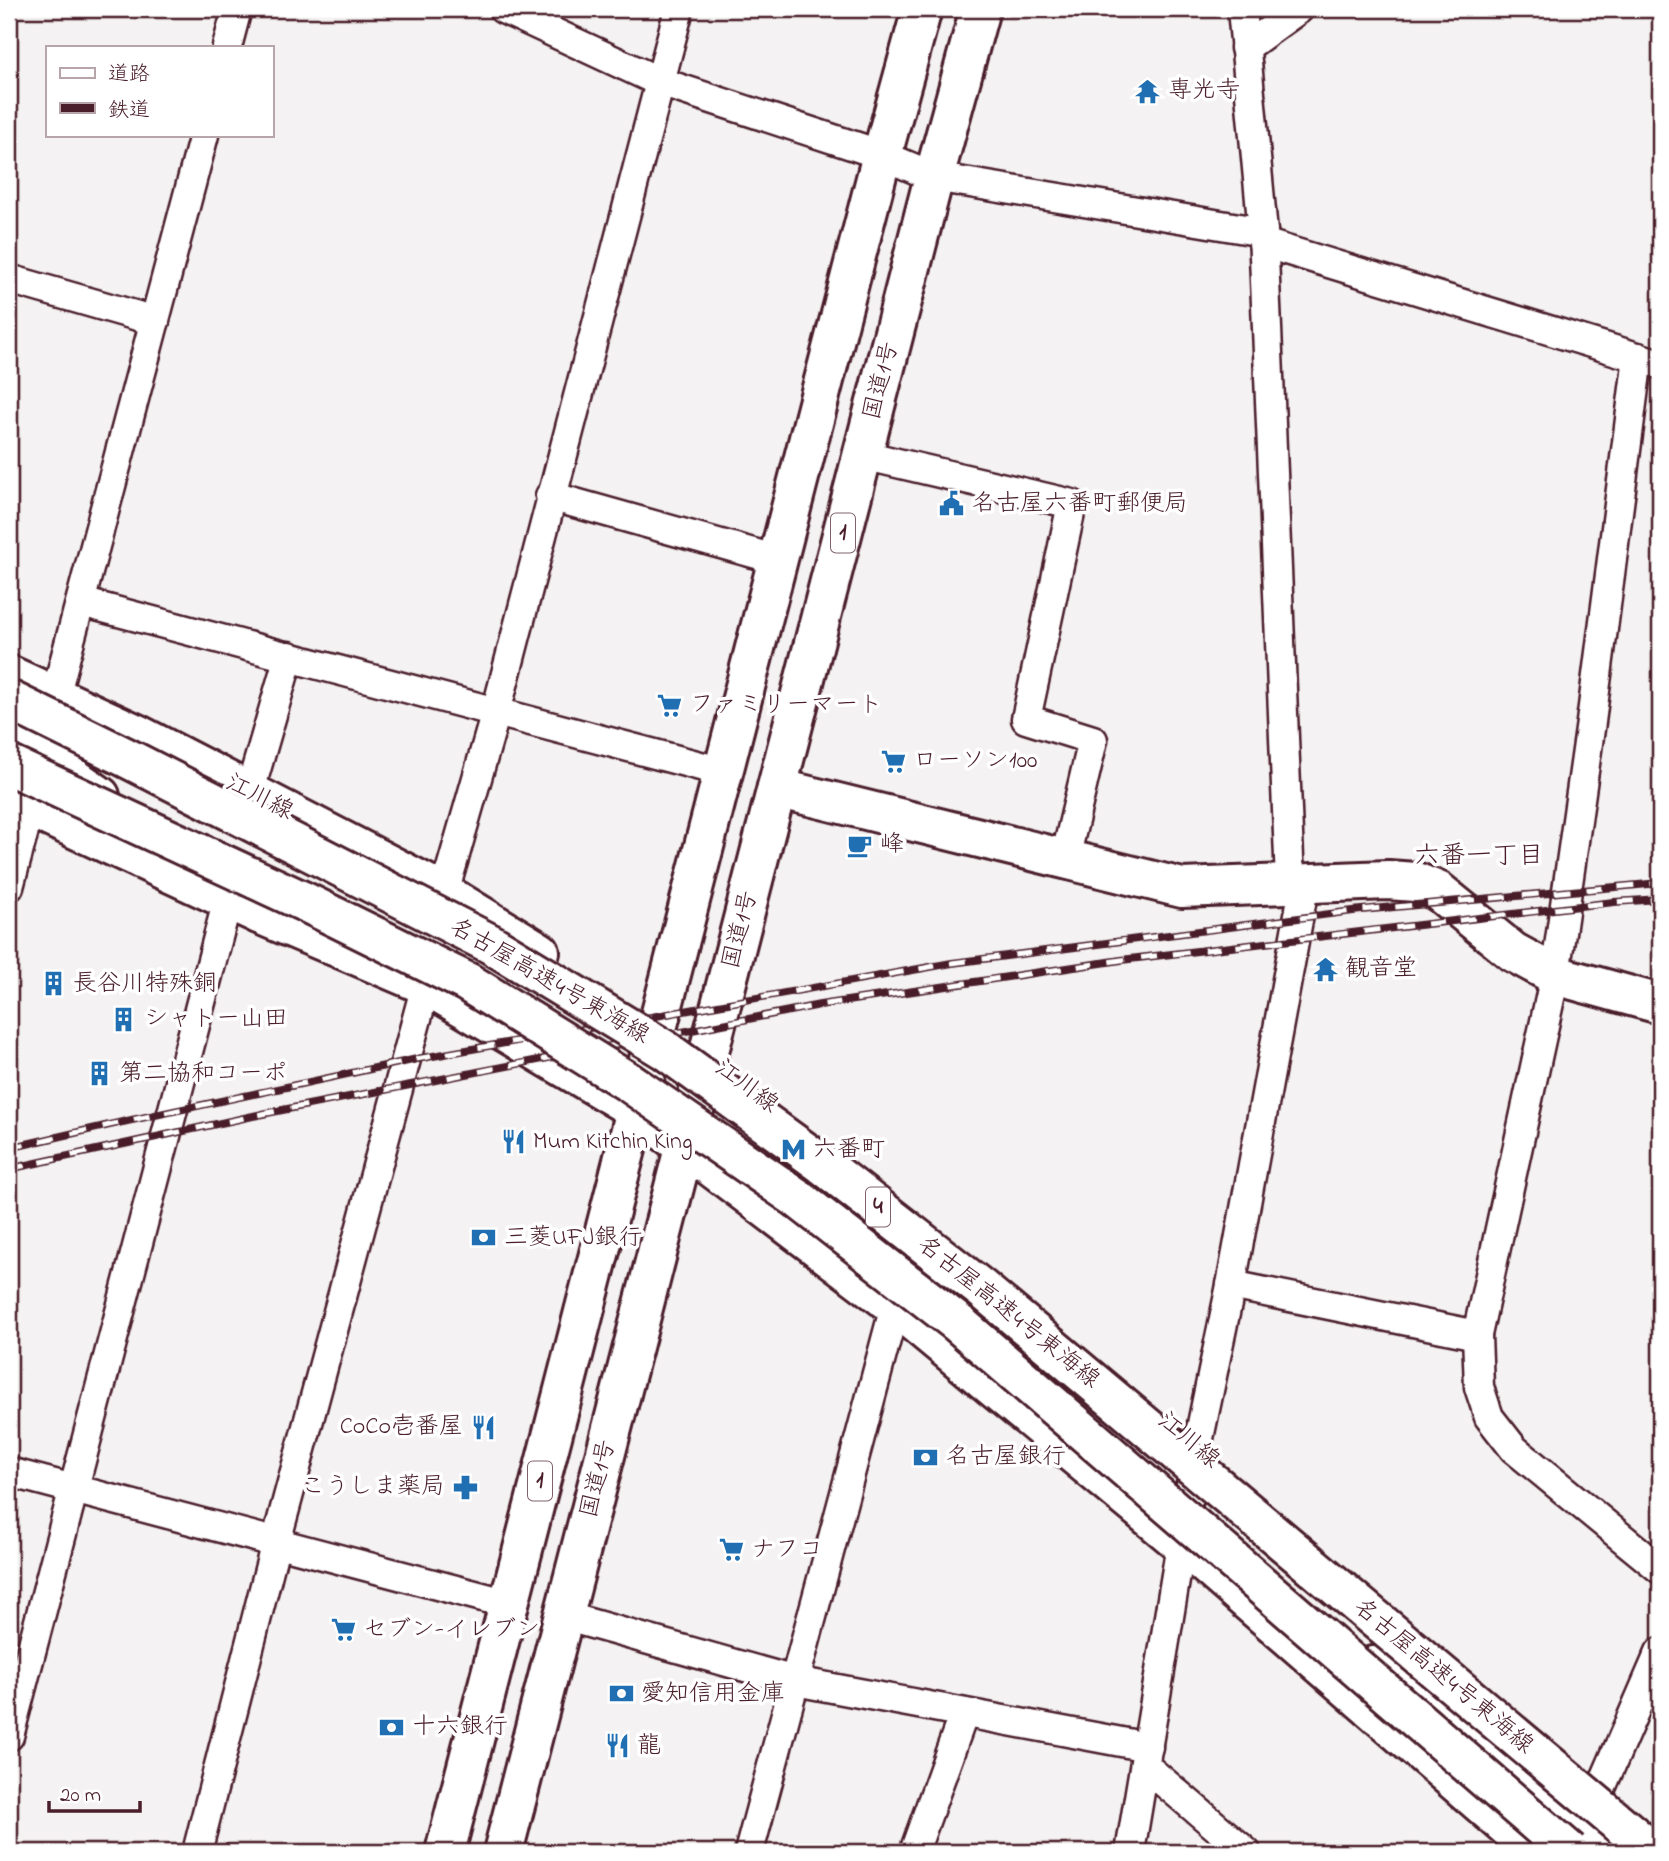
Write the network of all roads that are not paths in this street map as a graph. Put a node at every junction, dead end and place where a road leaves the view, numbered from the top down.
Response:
1 (237, 9) edge
2 (503, 9) edge
3 (679, 9) edge
4 (922, 9) edge
5 (980, 9) edge
6 (1242, 9) edge
7 (1299, 9) edge
8 (227, 46) edge
9 (1245, 48) junction
10 (660, 82) junction
11 (204, 136) edge
12 (882, 155) junction
13 (934, 177) junction
14 (1263, 238) junction
15 (9, 279) edge
16 (155, 321) junction
17 (1649, 361) edge
18 (863, 455) junction
19 (551, 496) junction
20 (778, 560) junction
21 (81, 602) junction
22 (289, 656) junction
23 (9, 675) edge
24 (55, 697) junction
25 (9, 700) edge
26 (496, 712) junction
27 (9, 740) edge
28 (9, 765) edge
29 (723, 772) junction
30 (777, 788) junction
31 (249, 794) junction
32 (20, 803) edge
33 (1065, 859) junction
34 (1298, 882) junction
35 (9, 887) edge
36 (444, 893) junction
37 (243, 906) junction
38 (1555, 975) junction
39 (426, 985) junction
40 (1660, 1004) edge
41 (659, 1024) junction
42 (708, 1058) junction
43 (636, 1110) junction
44 (685, 1145) junction
45 (1231, 1285) junction
46 (895, 1306) junction
47 (1477, 1335) junction
48 (1197, 1448) junction
49 (9, 1472) edge
50 (74, 1489) junction
51 (276, 1542) junction
52 (1182, 1544) junction
53 (1660, 1569) edge
54 (509, 1604) junction
55 (564, 1616) junction
56 (1660, 1652) edge
57 (795, 1681) junction
58 (964, 1713) junction
59 (9, 1736) edge
60 (1146, 1757) junction
61 (1602, 1786) junction
62 (1660, 1835) edge
63 (197, 1852) edge
64 (445, 1852) edge
65 (503, 1852) edge
66 (749, 1852) edge
67 (914, 1852) edge
68 (1130, 1852) edge
69 (1246, 1852) edge
70 (1536, 1852) edge
71 (1570, 1852) edge
72 (1610, 1852) edge
73 (1653, 1852) edge

1 - 8 street
2 - 10 street
3 - 10 street
4 - 12 main road, 1
5 - 13 main road, 国道1号 / 1
6 - 9 street
7 - 9 street
9 - 14 street
10 - 12 street
10 - 19 street
11 - 16 street
12 - 13 street
12 - 20 main road, 1
13 - 14 street
13 - 18 main road, 国道1号 / 1
14 - 17 street
14 - 34 street
15 - 16 street
16 - 21 street
17 - 38 street
18 - 30 main road, 国道1号 / 1
18 - 33 street
19 - 20 street
19 - 26 street
20 - 29 main road, 1
21 - 22 street
21 - 24 street
22 - 26 street
22 - 31 street
23 - 24 main road, 江川線
24 - 31 main road, 江川線
25 - 73 main road, 名古屋高速4号東海線 / 4, bridge
26 - 29 street
26 - 36 street
27 - 37 main road
28 - 71 main road, 名古屋高速4号東海線 / 4, bridge
29 - 41 main road, 1
30 - 33 main road
30 - 42 main road, 国道1号 / 1
31 - 36 main road, 江川線
32 - 35 street
32 - 37 main road
33 - 34 main road
34 - 38 main road
34 - 45 street
36 - 41 main road, 江川線
37 - 39 main road
37 - 50 street
38 - 40 main road
38 - 47 street
39 - 43 main road
39 - 51 street
41 - 42 main road, 江川線
41 - 43 main road, 1
42 - 44 main road, 国道1号 / 1
42 - 48 main road, 江川線
43 - 44 main road
43 - 54 main road, 1
44 - 46 main road
44 - 55 main road, 国道1号 / 1
45 - 47 street
45 - 48 street
46 - 52 main road
46 - 57 street
47 - 53 street
48 - 52 street
48 - 61 main road, 江川線
49 - 50 street
50 - 51 street
50 - 59 street
51 - 54 street
51 - 63 street
52 - 60 street
52 - 70 main road
52 - 72 main road
54 - 64 main road, 1
55 - 57 street
55 - 65 main road, 国道1号 / 1
56 - 61 street
57 - 58 street
57 - 66 street
58 - 60 street
58 - 67 street
60 - 68 street
60 - 69 street
61 - 62 main road, 江川線

